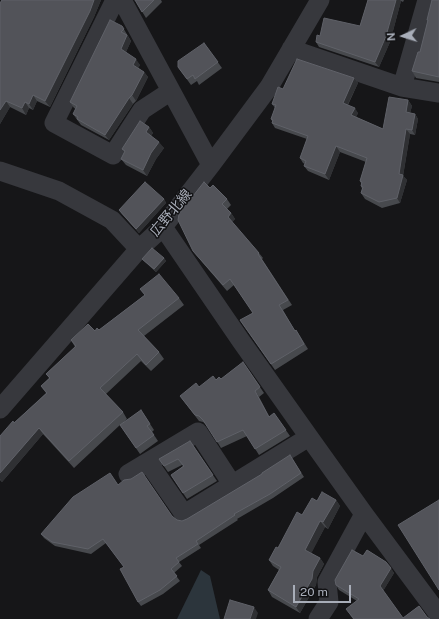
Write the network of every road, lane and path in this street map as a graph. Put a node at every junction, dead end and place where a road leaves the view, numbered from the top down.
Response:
1 (114, 0) edge
2 (122, 0) edge
3 (320, 0) edge
4 (427, 0) edge
5 (291, 49) junction
6 (402, 87) junction
7 (171, 91) junction
8 (439, 93) edge
9 (211, 165) junction
10 (0, 172) edge
11 (163, 227) junction
12 (139, 249) junction
13 (0, 409) edge
14 (309, 437) junction
15 (148, 462) junction
16 (128, 474) dead end
17 (232, 484) junction
18 (364, 514) junction
19 (439, 615) edge
20 (318, 619) edge

1 - 7 street
2 - 7 street
3 - 5 street, 広野北線
4 - 6 street
5 - 6 street
5 - 9 street, 広野北線
6 - 8 street
7 - 9 street
9 - 11 street, 広野北線
10 - 12 street
11 - 12 street, 広野北線
11 - 14 street
12 - 13 street, 広野北線
14 - 17 street
14 - 18 street
15 - 16 street
15 - 17 street
15 - 17 street
18 - 19 street
18 - 20 street

